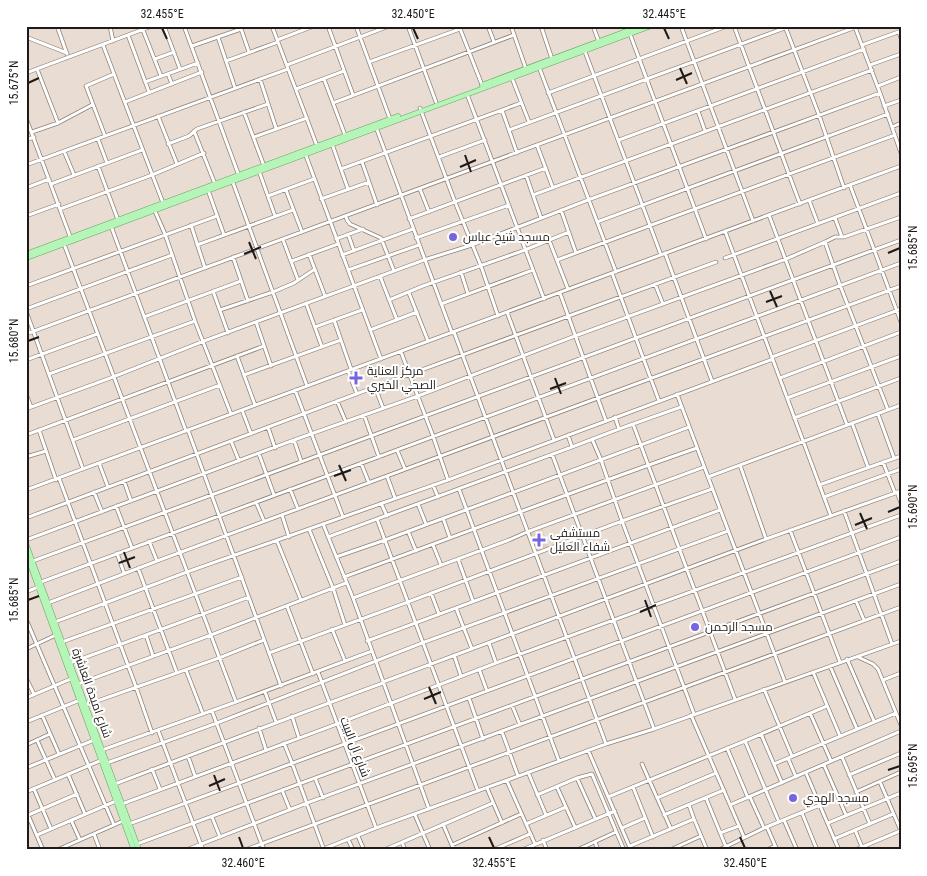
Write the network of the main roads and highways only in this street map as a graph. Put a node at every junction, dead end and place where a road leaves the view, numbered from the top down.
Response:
1 (640, 26) edge
2 (651, 26) edge
3 (584, 49) junction
4 (421, 110) junction
5 (376, 126) junction
6 (305, 152) junction
7 (240, 177) junction
8 (232, 179) junction
9 (154, 209) junction
10 (71, 239) junction
11 (28, 255) edge
12 (26, 542) edge
13 (26, 553) edge
14 (39, 585) junction
15 (74, 678) junction
16 (90, 722) junction
17 (127, 822) junction
18 (138, 847) edge
19 (134, 850) edge

1 - 3 main road
2 - 3 main road
3 - 4 main road
3 - 4 main road
4 - 5 main road
4 - 5 main road
5 - 6 main road
5 - 6 main road
6 - 7 main road
6 - 7 main road
7 - 8 main road
8 - 9 main road
8 - 9 main road
9 - 10 main road
9 - 10 main road
10 - 11 main road
10 - 11 main road
12 - 14 main road, شارع امبدة العاشرة
13 - 14 main road, شارع امبدة العاشرة
14 - 15 main road, شارع امبدة العاشرة
14 - 15 main road, شارع امبدة العاشرة
15 - 16 main road, شارع امبدة العاشرة
15 - 16 main road, شارع امبدة العاشرة
16 - 17 main road, شارع امبدة العاشرة
16 - 17 main road, شارع امبدة العاشرة
17 - 18 main road, شارع امبدة العاشرة
17 - 19 main road, شارع امبدة العاشرة

